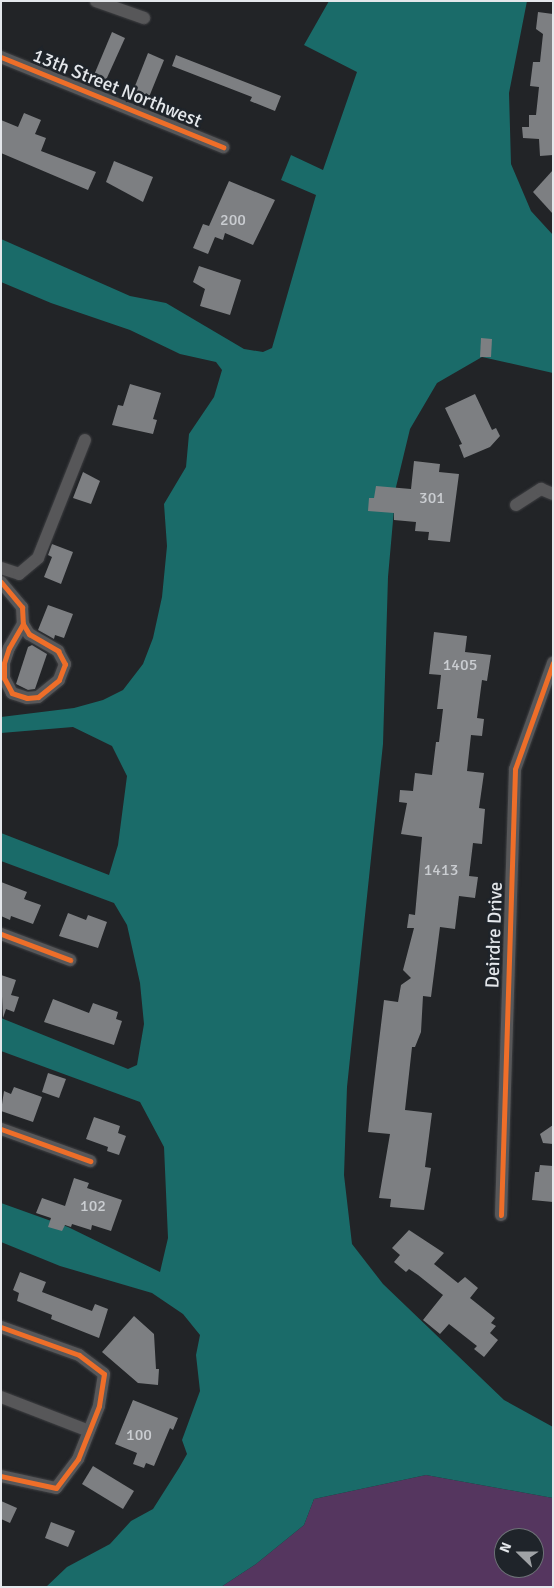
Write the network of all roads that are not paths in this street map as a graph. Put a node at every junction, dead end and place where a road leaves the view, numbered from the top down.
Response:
1 (96, 1) edge
2 (144, 18) dead end
3 (1, 57) edge
4 (223, 147) dead end
5 (85, 440) dead end
6 (553, 494) edge
7 (516, 505) dead end
8 (1, 568) edge
9 (1, 582) edge
10 (23, 624) junction
11 (553, 663) edge
12 (1, 934) edge
13 (70, 960) dead end
14 (1, 1129) edge
15 (90, 1162) dead end
16 (501, 1215) dead end
17 (1, 1327) edge
18 (1, 1397) edge
19 (89, 1431) junction
20 (1, 1476) edge

1 - 2 street
3 - 4 street, 13th Street Northwest
5 - 8 street
6 - 7 street
9 - 10 street
10 - 10 street
11 - 16 street, Deirdre Drive
12 - 13 street
14 - 15 street
17 - 19 street
18 - 19 street
19 - 20 street

